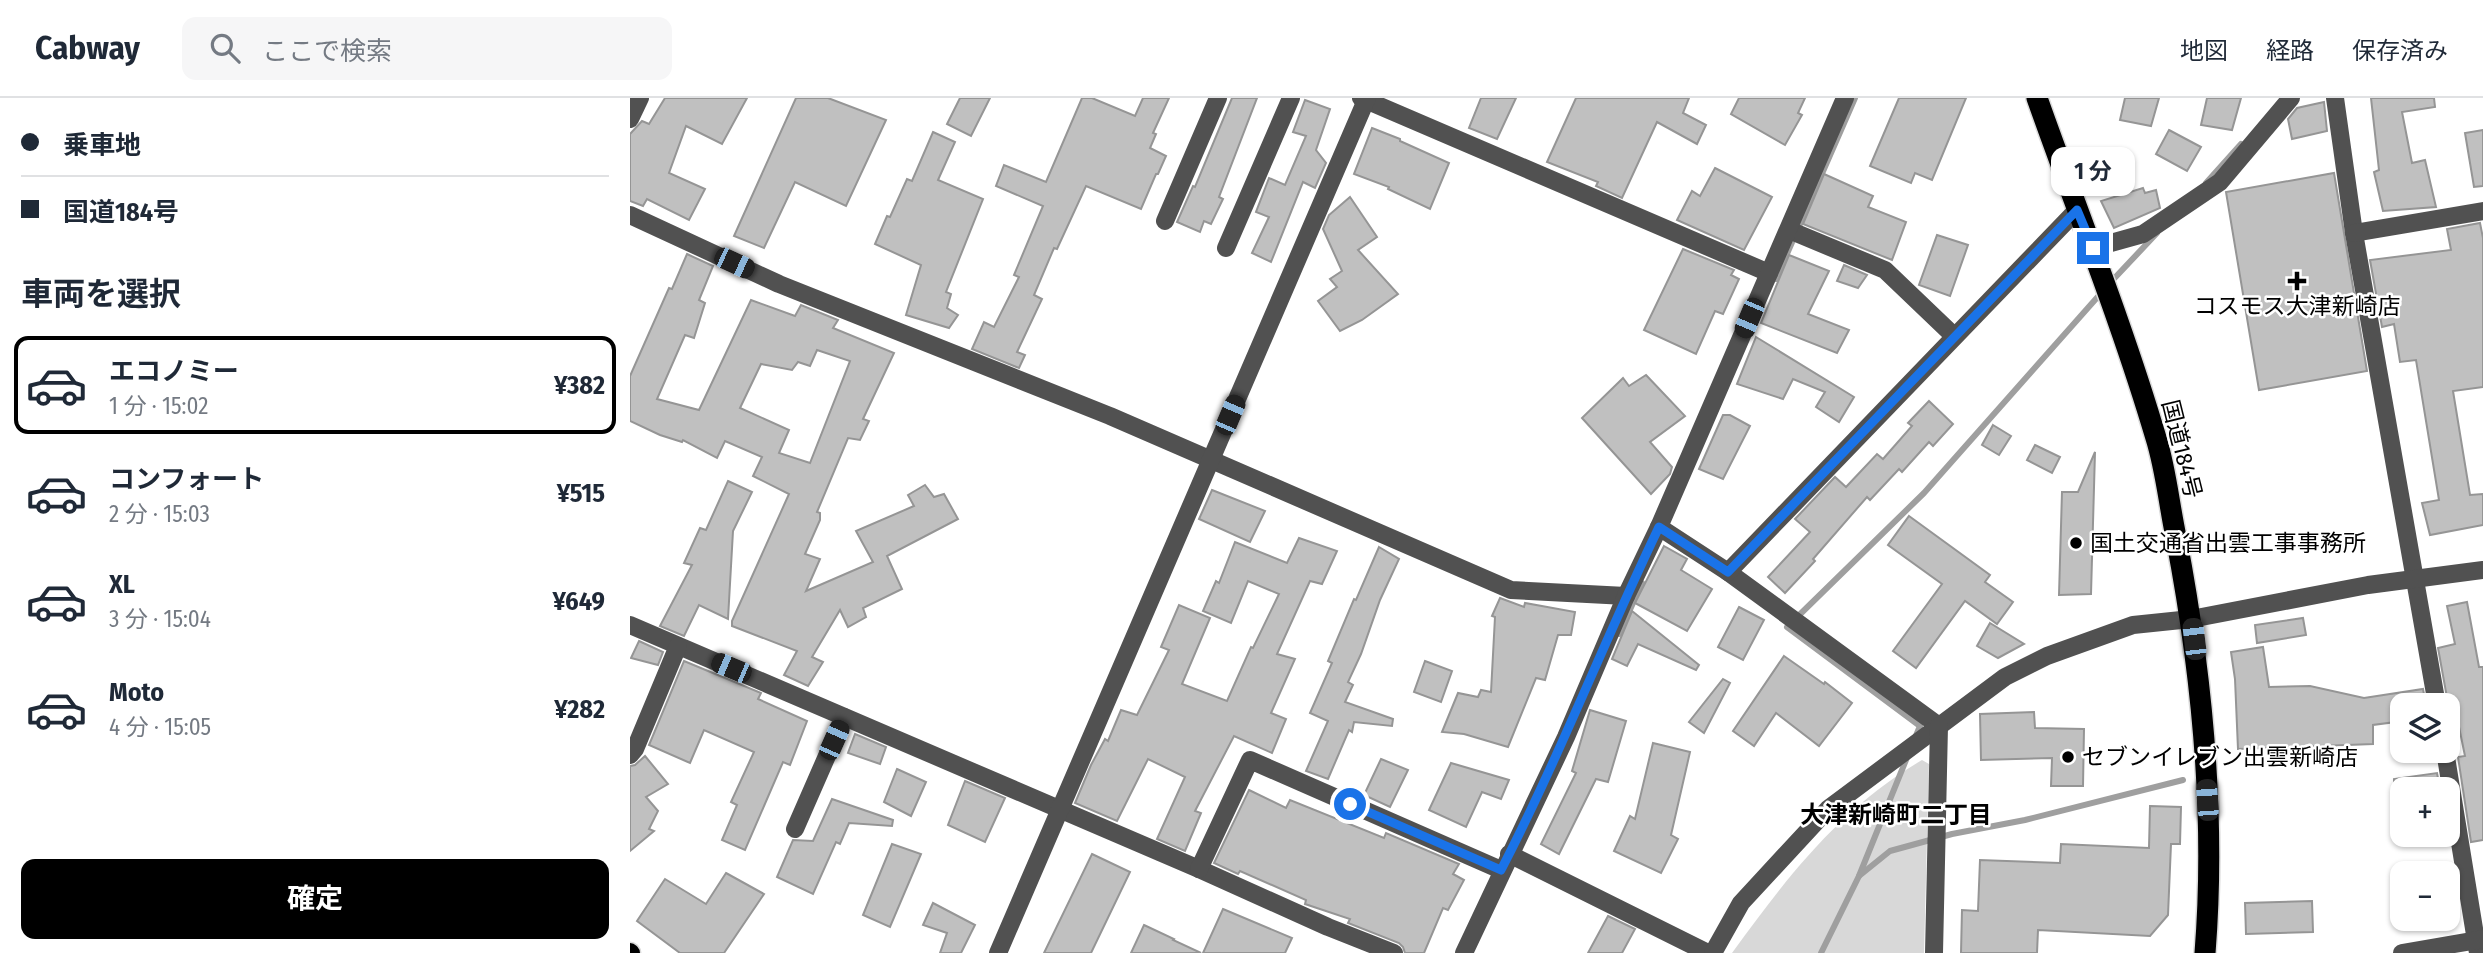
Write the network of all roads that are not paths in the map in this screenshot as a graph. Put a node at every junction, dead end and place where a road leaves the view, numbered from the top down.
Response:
1 (640, 98) edge
2 (1218, 98) edge
3 (1291, 98) edge
4 (1845, 98) edge
5 (2037, 98) edge
6 (2291, 98) edge
7 (2335, 98) edge
8 (1365, 99) edge
9 (630, 119) edge
10 (2077, 210) junction
11 (2483, 211) edge
12 (630, 215) edge
13 (1165, 221) dead end
14 (1788, 230) junction
15 (2354, 233) junction
16 (1226, 248) dead end
17 (2093, 248) junction
18 (1769, 273) junction
19 (1954, 336) junction
20 (1211, 460) junction
21 (1659, 527) junction
22 (2483, 570) edge
23 (1728, 572) junction
24 (2416, 579) junction
25 (1626, 596) junction
26 (2192, 619) junction
27 (630, 625) edge
28 (678, 646) junction
29 (2435, 693) edge
30 (844, 717) junction
31 (1939, 726) junction
32 (630, 755) edge
33 (2447, 763) edge
34 (1058, 811) junction
35 (795, 829) dead end
36 (1505, 862) junction
37 (1199, 869) junction
38 (2479, 944) edge
39 (998, 953) edge
40 (1394, 953) edge
41 (1464, 953) edge
42 (1711, 953) edge
43 (1934, 953) edge
44 (2205, 953) edge
45 (2402, 953) edge

1 - 9 street
2 - 13 street
3 - 16 street
4 - 14 street
5 - 10 highway, 国道184号
6 - 17 street
7 - 15 street
8 - 18 street
8 - 20 street
10 - 17 highway, 国道184号
10 - 19 street
11 - 15 street
12 - 20 street
14 - 18 street
14 - 19 street
15 - 24 street
17 - 26 highway, 国道184号
18 - 21 street
19 - 23 street
20 - 25 street
20 - 34 street
21 - 23 street
21 - 25 street
22 - 24 street
23 - 31 street
24 - 26 street
24 - 29 street
25 - 36 street
26 - 31 street
26 - 44 highway, 国道184号
27 - 28 street
28 - 30 street
28 - 32 street
30 - 34 street
30 - 35 street
31 - 42 street
31 - 43 street
33 - 38 street
34 - 37 street
34 - 39 street
36 - 37 street
36 - 41 street
36 - 42 street
37 - 40 street
38 - 45 street

